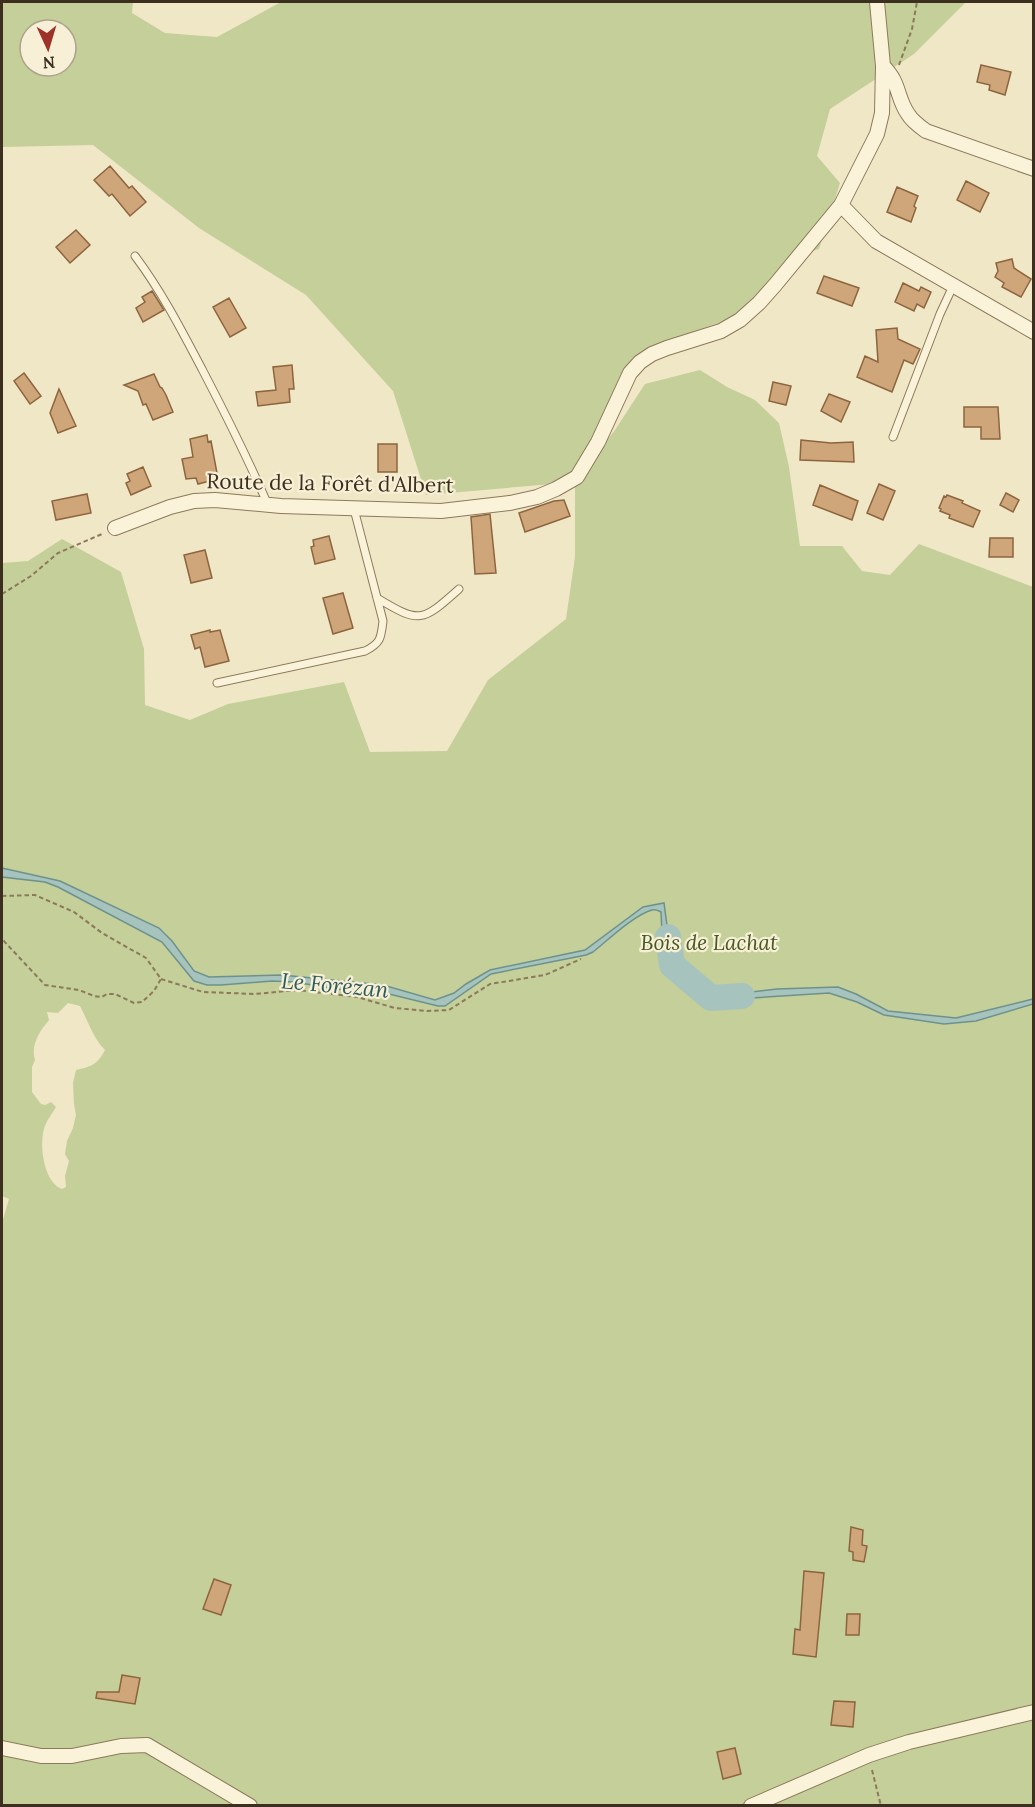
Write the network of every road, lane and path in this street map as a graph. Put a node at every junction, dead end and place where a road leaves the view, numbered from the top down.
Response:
1 (877, 2) edge
2 (917, 2) edge
3 (888, 72) junction
4 (1034, 169) edge
5 (842, 205) junction
6 (135, 256) dead end
7 (953, 286) junction
8 (1034, 332) edge
9 (893, 437) dead end
10 (268, 505) junction
11 (354, 509) junction
12 (116, 528) joint
13 (459, 589) dead end
14 (2, 594) edge
15 (377, 598) junction
16 (217, 682) dead end
17 (2, 896) edge
18 (2, 939) edge
19 (580, 959) dead end
20 (161, 979) junction
21 (1034, 1712) edge
22 (2, 1748) edge
23 (869, 1755) junction
24 (250, 1806) edge
25 (751, 1806) edge
26 (881, 1806) edge

1 - 3 street
2 - 3 path
3 - 4 street
3 - 5 street, Route de la Forêt d'Albert
5 - 7 street
5 - 11 street, Route de la Forêt d'Albert
6 - 10 lane
7 - 8 street
7 - 9 lane
10 - 11 street, Route de la Forêt d'Albert
10 - 12 street, Route de la Forêt d'Albert
11 - 15 lane
12 - 14 path
13 - 15 lane
15 - 16 lane
17 - 20 path
18 - 20 path
19 - 20 path
21 - 23 street
22 - 24 street
23 - 25 street
23 - 26 path

